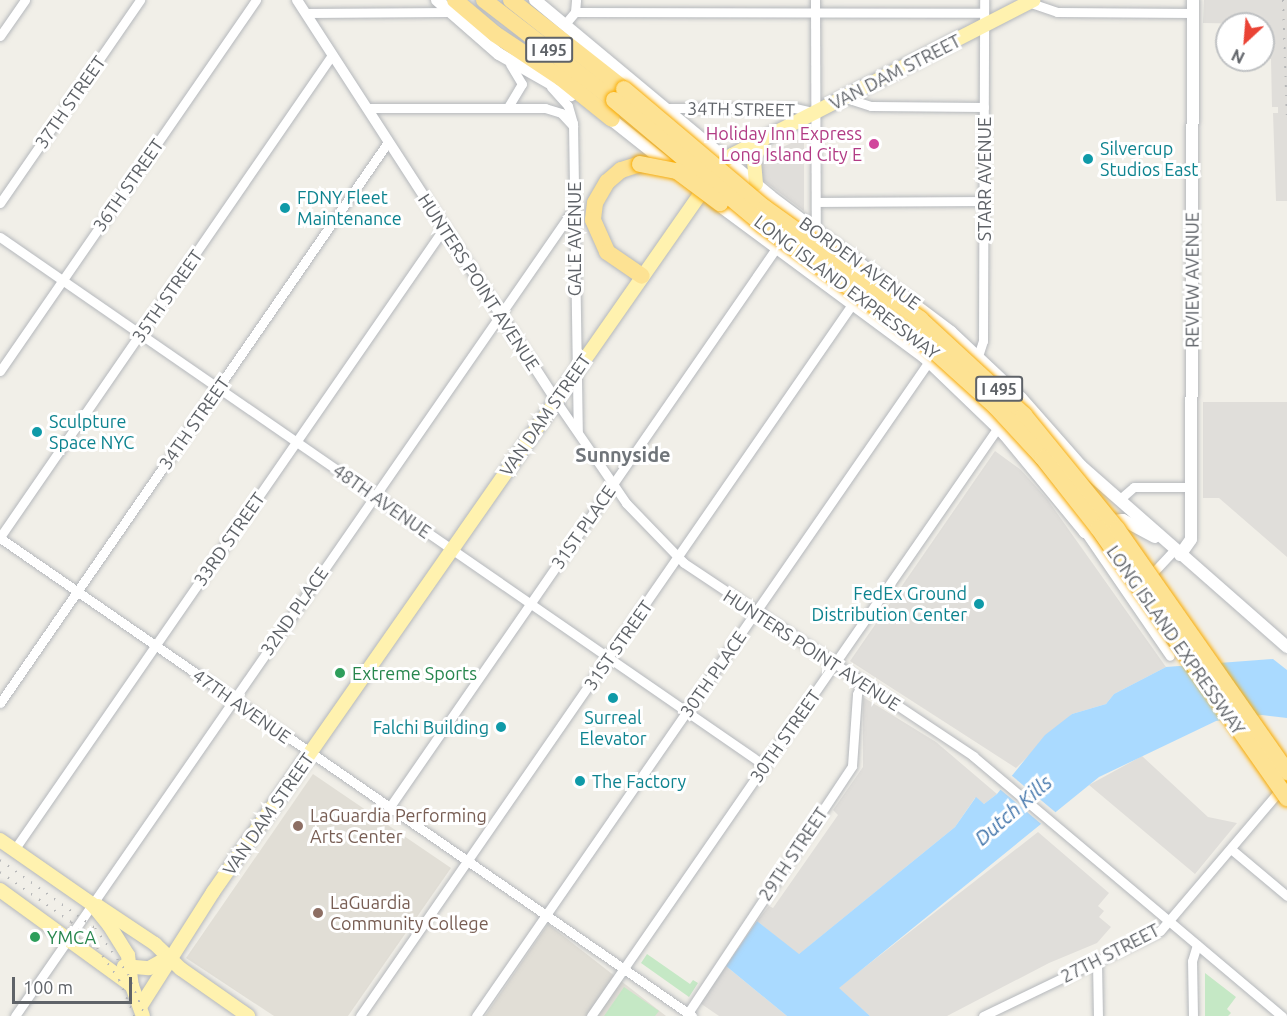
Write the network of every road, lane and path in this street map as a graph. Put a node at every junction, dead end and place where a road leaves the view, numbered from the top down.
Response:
1 (25, 0) edge
2 (140, 0) edge
3 (256, 0) edge
4 (297, 0) edge
5 (437, 0) edge
6 (484, 0) edge
7 (576, 0) edge
8 (815, 0) edge
9 (984, 0) edge
10 (1031, 1) edge
11 (522, 3) edge
12 (452, 6) edge
13 (1193, 7) edge
14 (575, 12) junction
15 (815, 12) junction
16 (306, 13) junction
17 (984, 20) junction
18 (565, 24) junction
19 (0, 36) edge
20 (499, 54) junction
21 (332, 55) junction
22 (523, 67) junction
23 (619, 94) junction
24 (846, 98) junction
25 (508, 107) junction
26 (984, 107) junction
27 (366, 108) junction
28 (666, 108) junction
29 (816, 113) junction
30 (612, 119) junction
31 (574, 128) junction
32 (764, 138) junction
33 (388, 142) junction
34 (726, 159) junction
35 (756, 184) junction
36 (701, 190) junction
37 (984, 201) junction
38 (816, 202) junction
39 (0, 203) edge
40 (575, 207) junction
41 (797, 217) junction
42 (444, 228) junction
43 (816, 231) junction
44 (0, 237) edge
45 (775, 249) junction
46 (873, 273) junction
47 (642, 276) junction
48 (836, 276) junction
49 (63, 280) junction
50 (853, 303) junction
51 (499, 315) junction
52 (951, 332) junction
53 (141, 334) junction
54 (978, 356) junction
55 (929, 362) junction
56 (0, 371) edge
57 (575, 373) junction
58 (219, 388) junction
59 (1021, 398) junction
60 (556, 401) junction
61 (998, 427) junction
62 (578, 434) junction
63 (297, 441) junction
64 (1091, 475) junction
65 (612, 485) junction
66 (1191, 487) junction
67 (375, 496) junction
68 (1120, 499) junction
69 (1097, 524) junction
70 (1085, 532) junction
71 (0, 538) edge
72 (452, 550) junction
73 (1174, 550) junction
74 (678, 558) junction
75 (77, 592) junction
76 (1132, 599) junction
77 (530, 604) junction
78 (755, 613) junction
79 (155, 646) junction
80 (1287, 647) edge
81 (1170, 656) dead end
82 (609, 657) junction
83 (834, 664) junction
84 (862, 683) junction
85 (233, 700) junction
86 (0, 703) edge
87 (687, 711) junction
88 (312, 754) junction
89 (765, 765) junction
90 (1287, 772) edge
91 (1287, 782) edge
92 (1287, 798) edge
93 (390, 808) junction
94 (0, 840) edge
95 (1231, 849) junction
96 (14, 850) junction
97 (468, 862) junction
98 (0, 890) edge
99 (1287, 896) edge
100 (92, 904) junction
101 (546, 915) junction
102 (1169, 922) junction
103 (69, 938) junction
104 (1197, 945) junction
105 (93, 956) junction
106 (169, 957) junction
107 (1097, 961) junction
108 (624, 969) junction
109 (131, 970) junction
110 (132, 986) junction
111 (1000, 1012) edge
112 (138, 1013) edge
113 (690, 1015) edge
114 (15, 1016) edge
115 (248, 1016) edge
116 (360, 1016) edge
117 (476, 1016) edge
118 (591, 1016) edge
119 (983, 1016) edge
120 (1098, 1016) edge
121 (1193, 1016) edge
122 (1282, 1016) edge

1 - 19 street
2 - 39 street, 37TH STREET
3 - 49 street, 36TH STREET
4 - 16 street, HUNTERS POINT AVENUE
5 - 12 main road
6 - 23 highway, LONG ISLAND EXPRESSWAY / I 495
7 - 14 street
8 - 15 street
9 - 17 street, STARR AVENUE
10 - 13 street
10 - 17 main road, VAN DAM STREET
11 - 18 main road, BORDEN AVENUE
11 - 23 highway, LONG ISLAND EXPRESSWAY / I 495
12 - 16 street
12 - 20 main road
12 - 30 highway
13 - 66 main road, REVIEW AVENUE
14 - 15 street
14 - 18 street
15 - 17 street
15 - 29 street
16 - 21 street, HUNTERS POINT AVENUE
17 - 24 main road, VAN DAM STREET
17 - 26 street, STARR AVENUE
18 - 28 main road, BORDEN AVENUE
20 - 22 main road
20 - 25 street
21 - 27 street, HUNTERS POINT AVENUE
21 - 53 street, 35TH STREET
22 - 30 main road, BORDEN AVENUE
22 - 31 street, GALE AVENUE
23 - 48 highway, LONG ISLAND EXPRESSWAY / I 495, bridge
23 - 90 highway, LONG ISLAND EXPRESSWAY / I 495, bridge
24 - 26 street
24 - 29 main road, VAN DAM STREET
25 - 27 street
25 - 31 street
26 - 37 street, STARR AVENUE
27 - 33 street, HUNTERS POINT AVENUE
28 - 29 street, 34TH STREET
28 - 34 main road, BORDEN AVENUE
29 - 32 main road, VAN DAM STREET
29 - 38 street
30 - 36 main road, BORDEN AVENUE
31 - 40 street, GALE AVENUE
32 - 34 main road, VAN DAM STREET
32 - 35 main road
33 - 42 street, HUNTERS POINT AVENUE
33 - 58 street, 34TH STREET
34 - 35 main road, BORDEN AVENUE
34 - 36 main road, VAN DAM STREET
35 - 41 main road, BORDEN AVENUE
36 - 45 main road, BORDEN AVENUE
36 - 47 main road, VAN DAM STREET
37 - 38 street
37 - 54 street, STARR AVENUE
38 - 43 street
40 - 51 street, 32ND PLACE
40 - 57 street, GALE AVENUE
41 - 43 main road, BORDEN AVENUE
41 - 45 street, 31ST PLACE
42 - 51 street, HUNTERS POINT AVENUE
42 - 63 street, 33RD STREET
43 - 46 main road, BORDEN AVENUE
44 - 49 street, 48TH AVENUE
45 - 50 main road, BORDEN AVENUE
45 - 65 street, 31ST PLACE
46 - 50 street, 31ST STREET
46 - 52 main road, BORDEN AVENUE
47 - 48 highway, bridge
47 - 57 main road, VAN DAM STREET
48 - 92 highway, LONG ISLAND EXPRESSWAY / I 495, bridge
49 - 53 street, 48TH AVENUE
49 - 56 street, 36TH STREET
50 - 55 main road, BORDEN AVENUE
50 - 74 street, 31ST STREET
51 - 60 street, HUNTERS POINT AVENUE
51 - 67 street, 32ND PLACE
52 - 54 main road, BORDEN AVENUE
52 - 55 street, 30TH PLACE
53 - 58 street, 48TH AVENUE
53 - 71 street, 35TH STREET
54 - 59 main road, BORDEN AVENUE
55 - 61 main road, BORDEN AVENUE
55 - 78 street, 30TH PLACE
57 - 60 main road, VAN DAM STREET
57 - 62 street, GALE AVENUE
58 - 63 street, 48TH AVENUE
58 - 75 street, 34TH STREET
59 - 61 street, 30TH STREET
59 - 64 main road, BORDEN AVENUE
60 - 62 street, HUNTERS POINT AVENUE
60 - 72 main road, VAN DAM STREET
61 - 70 main road, BORDEN AVENUE
61 - 83 street, 30TH STREET
62 - 65 street, HUNTERS POINT AVENUE
63 - 67 street, 48TH AVENUE
63 - 79 street, 33RD STREET
64 - 68 main road, BORDEN AVENUE
64 - 69 main road
65 - 74 street, HUNTERS POINT AVENUE
65 - 77 street, 31ST PLACE
66 - 68 street
66 - 73 main road, REVIEW AVENUE
67 - 72 street, 48TH AVENUE
67 - 85 street, 32ND PLACE
68 - 69 main road
68 - 73 main road, BORDEN AVENUE
69 - 70 main road, BORDEN AVENUE
69 - 73 main road, BORDEN AVENUE
70 - 76 street, BORDEN AVENUE
71 - 75 street, 47TH AVENUE
72 - 77 street, 48TH AVENUE
72 - 88 main road, VAN DAM STREET
73 - 76 street, REVIEW AVENUE
73 - 80 main road, BORDEN AVENUE
74 - 78 street, HUNTERS POINT AVENUE
74 - 82 street, 31ST STREET
75 - 79 street, 47TH AVENUE
75 - 86 street, 34TH STREET
76 - 81 street, BORDEN AVENUE
77 - 82 street, 48TH AVENUE
77 - 93 street, 31ST PLACE
78 - 83 street, HUNTERS POINT AVENUE
78 - 87 street, 30TH PLACE
79 - 85 street, 47TH AVENUE
79 - 96 street, 33RD STREET
82 - 87 street, 48TH AVENUE
82 - 97 street, 31ST STREET
83 - 84 street, HUNTERS POINT AVENUE
83 - 89 street, 30TH STREET
84 - 102 street, HUNTERS POINT AVENUE
84 - 113 street, 29TH STREET
85 - 88 street, 47TH AVENUE
85 - 100 street, 32ND PLACE
87 - 89 street, 48TH AVENUE
87 - 101 street, 30TH PLACE
88 - 93 street, 47TH AVENUE
88 - 106 main road, VAN DAM STREET
89 - 108 street, 30TH STREET
91 - 95 street, 27TH STREET
93 - 97 street, 47TH AVENUE
94 - 96 main road
95 - 99 street
95 - 102 street, 27TH STREET
96 - 100 main road
97 - 101 street, 47TH AVENUE
97 - 116 street, 31ST STREET
98 - 103 main road
100 - 103 street, 32ND PLACE
100 - 106 main road
100 - 109 main road
101 - 108 street, 47TH AVENUE
101 - 117 street, 30TH PLACE
102 - 104 street, HUNTERS POINT AVENUE
102 - 107 street, 27TH STREET
103 - 105 main road
103 - 114 street, 32ND PLACE
104 - 121 street
104 - 122 street, HUNTERS POINT AVENUE
105 - 109 main road
105 - 110 main road
106 - 109 main road
106 - 112 main road, VAN DAM STREET
106 - 115 main road
107 - 111 street, 27TH STREET
107 - 120 street
108 - 113 street, 47TH AVENUE
108 - 118 street, 30TH STREET
109 - 110 main road
110 - 112 main road
111 - 119 street, 27TH STREET

